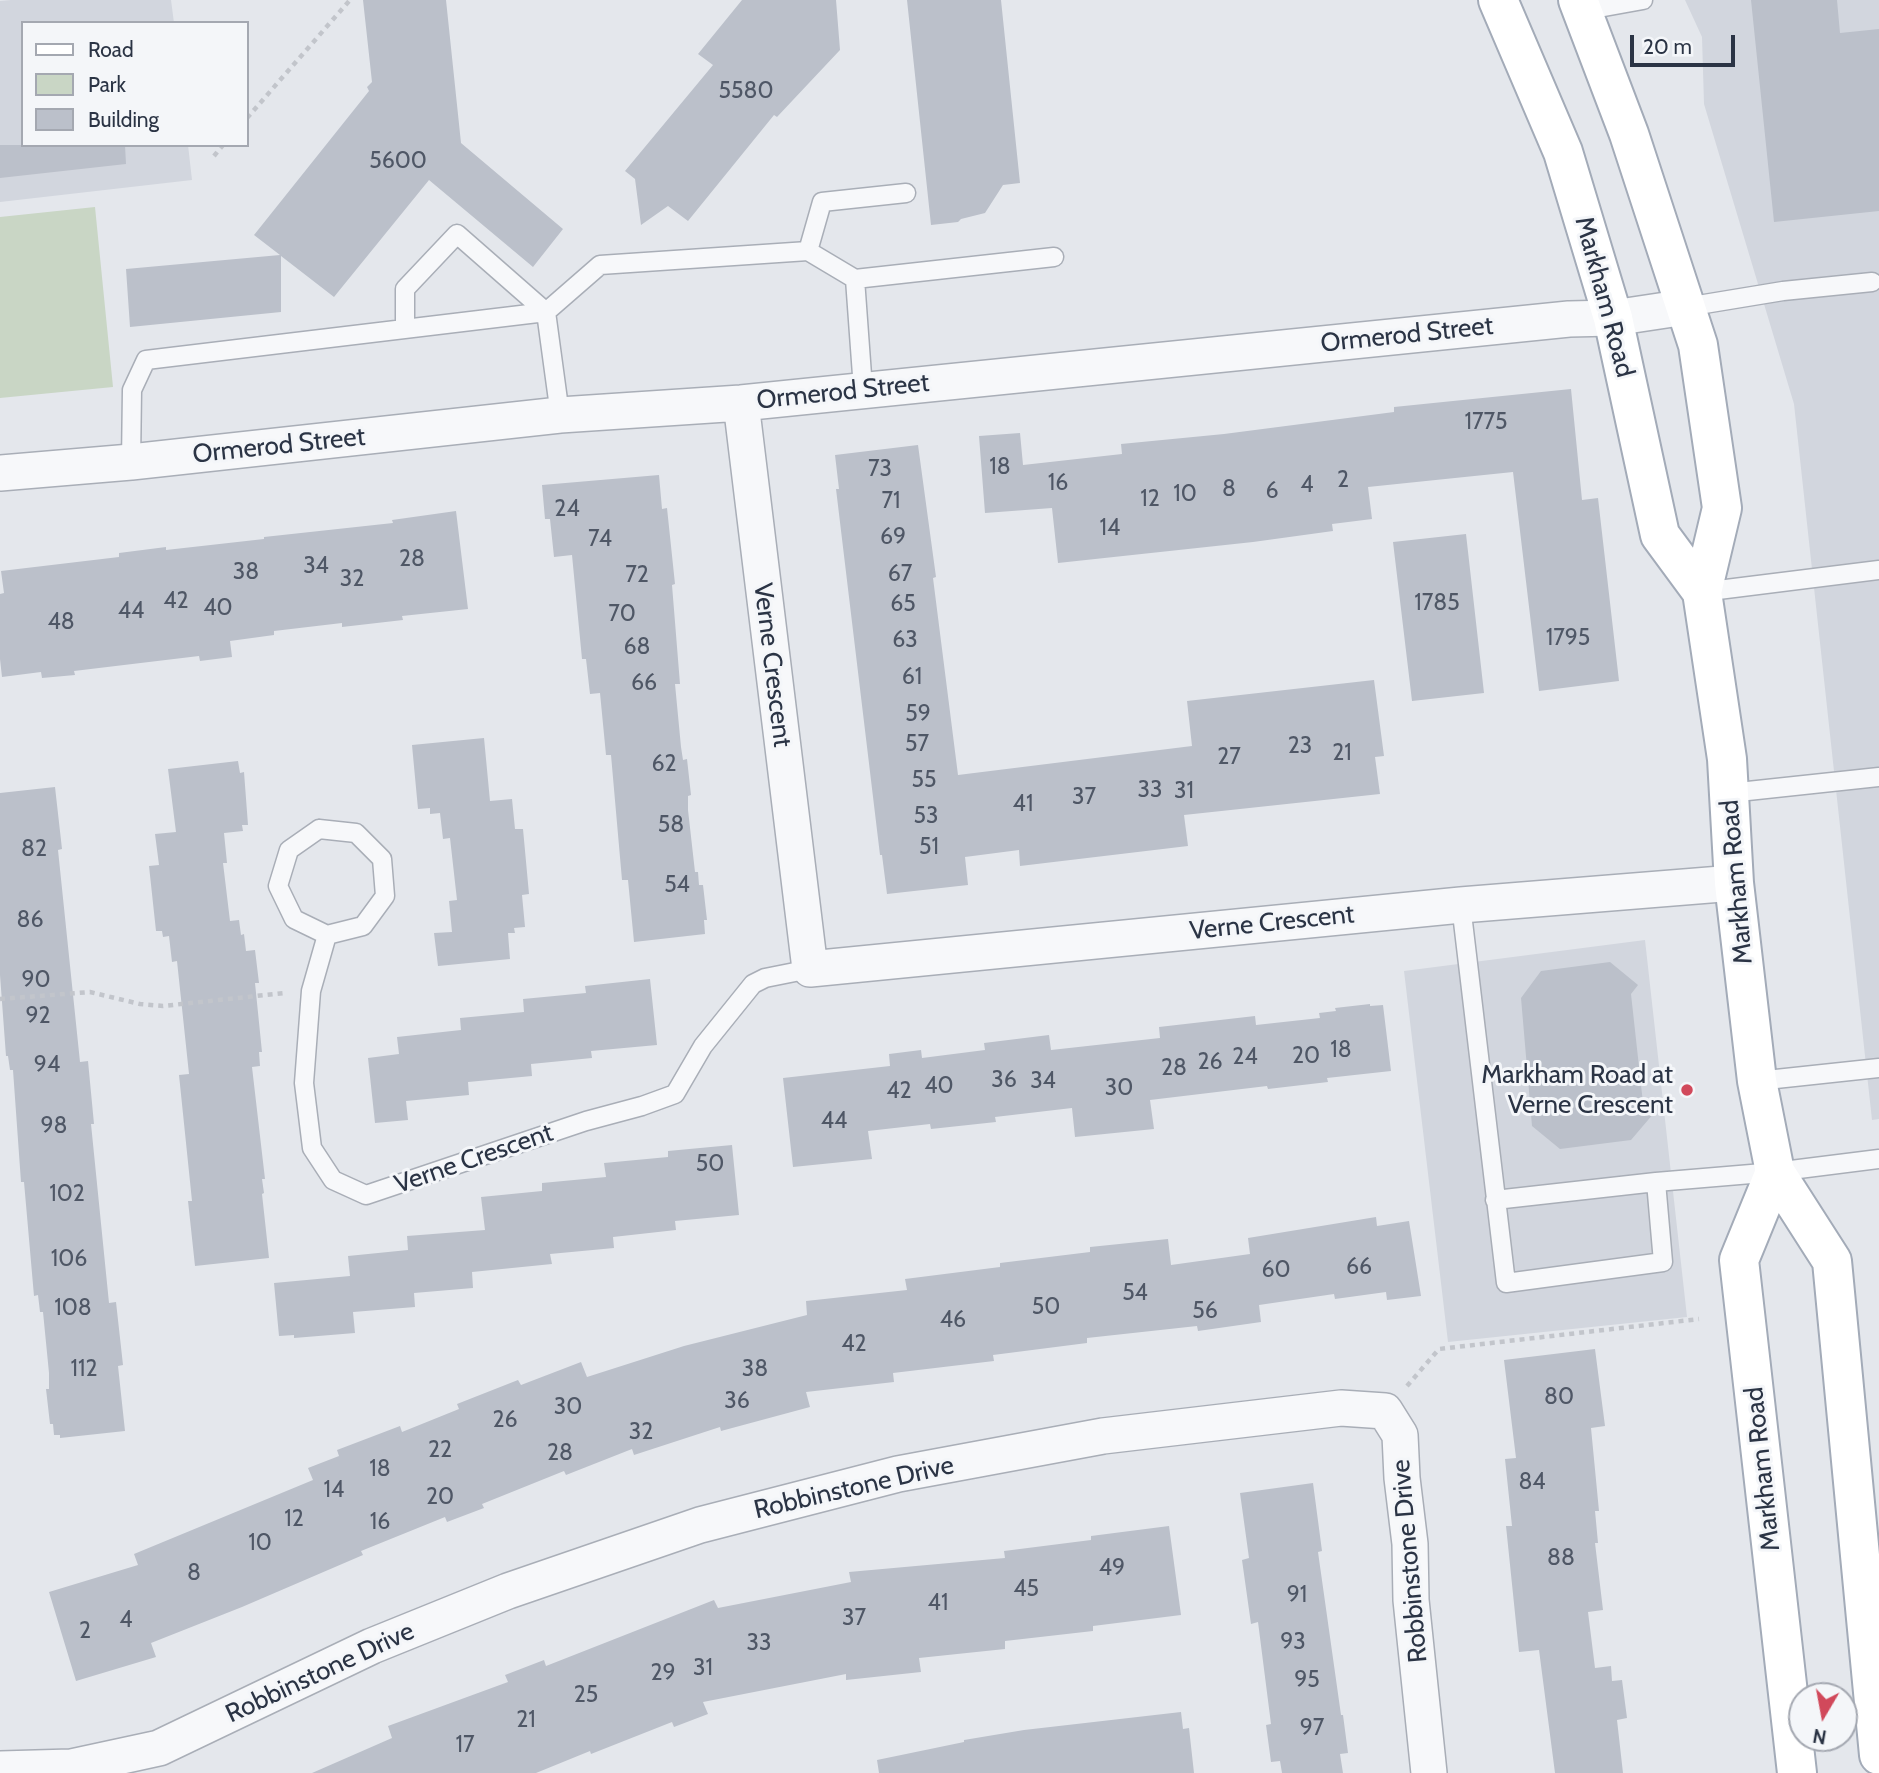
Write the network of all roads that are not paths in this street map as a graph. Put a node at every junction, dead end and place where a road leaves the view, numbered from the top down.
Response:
1 (1498, 0) edge
2 (1643, 0) edge
3 (1580, 5) edge
4 (906, 193) dead end
5 (808, 251) junction
6 (1054, 257) dead end
7 (855, 279) junction
8 (1871, 282) dead end
9 (1686, 307) junction
10 (546, 312) junction
11 (1613, 318) junction
12 (405, 328) junction
13 (863, 389) junction
14 (741, 403) junction
15 (560, 415) junction
16 (131, 462) junction
17 (0, 473) edge
18 (1879, 570) edge
19 (1702, 592) junction
20 (1879, 777) edge
21 (1729, 793) junction
22 (1734, 883) junction
23 (1461, 905) junction
24 (327, 935) junction
25 (810, 969) junction
26 (1879, 1068) edge
27 (1757, 1080) junction
28 (1879, 1159) edge
29 (1775, 1172) junction
30 (1656, 1182) junction
31 (1495, 1200) junction
32 (1873, 1647) edge
33 (1879, 1755) edge
34 (0, 1769) edge
35 (1429, 1773) edge
36 (1797, 1773) edge

1 - 11 main road, Markham Road
2 - 3 lane
3 - 9 main road, Markham Road
4 - 5 lane
5 - 7 lane
5 - 10 lane
6 - 7 lane
7 - 13 lane
8 - 9 lane
9 - 11 street, Ormerod Street
9 - 19 main road, Markham Road
10 - 12 lane
10 - 12 lane
10 - 15 lane
11 - 13 street, Ormerod Street
11 - 19 main road, Markham Road
12 - 16 lane
13 - 14 street, Ormerod Street
14 - 15 street, Ormerod Street
14 - 25 street, Verne Crescent
15 - 16 street, Ormerod Street
16 - 17 street, Ormerod Street
18 - 19 lane
19 - 21 main road, Markham Road
20 - 21 lane
21 - 22 main road, Markham Road
22 - 23 street, Verne Crescent
22 - 27 main road, Markham Road
23 - 25 street, Verne Crescent
23 - 31 lane
24 - 24 lane
24 - 25 lane, Verne Crescent
26 - 27 lane
27 - 29 main road, Markham Road
28 - 29 lane
29 - 30 lane
29 - 32 main road, Markham Road
29 - 36 main road, Markham Road
30 - 31 lane
30 - 31 lane
32 - 33 main road, Markham Road
34 - 35 street, Robbinstone Drive

